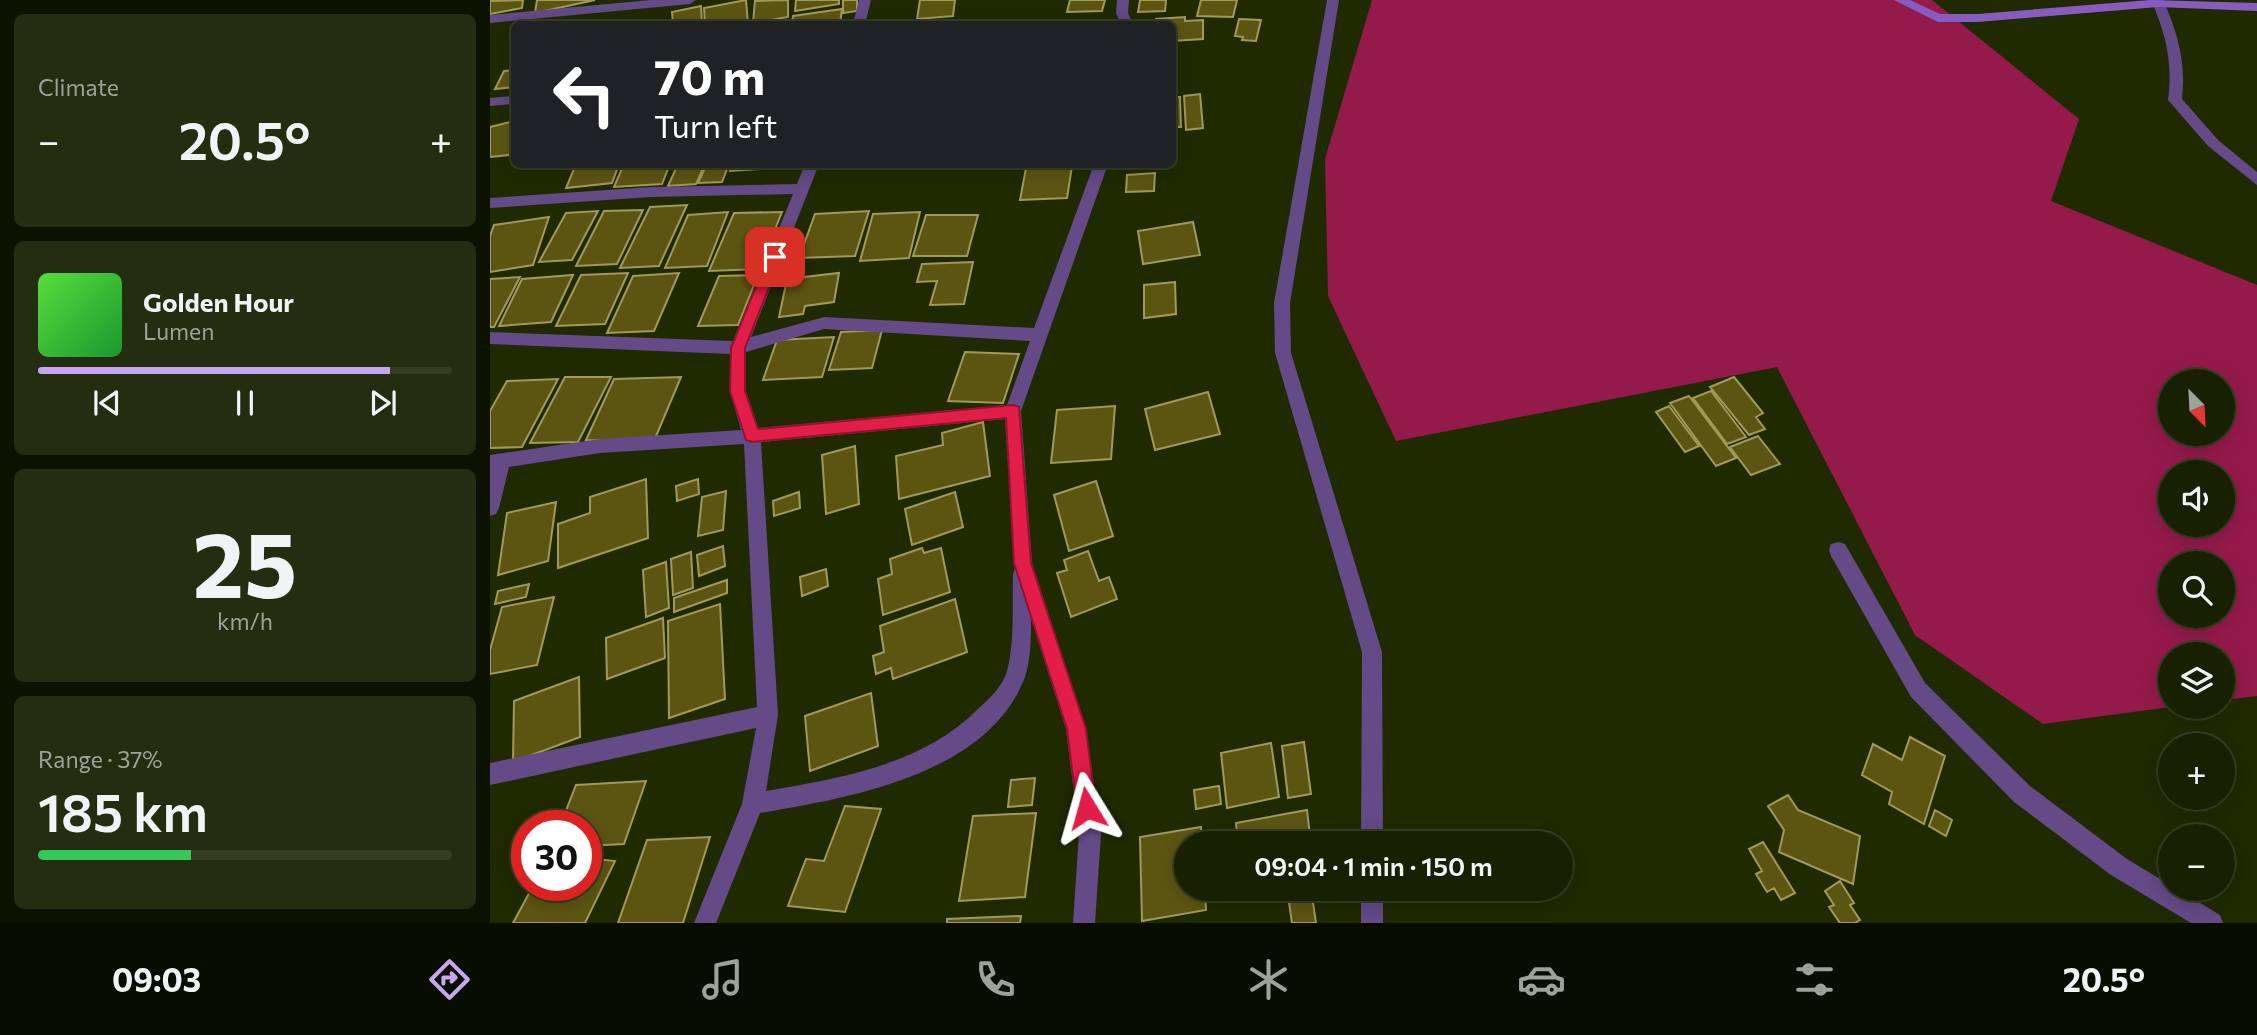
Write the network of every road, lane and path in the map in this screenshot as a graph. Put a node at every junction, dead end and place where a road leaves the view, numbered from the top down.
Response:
1 (690, 0) edge
2 (865, 0) edge
3 (1123, 0) edge
4 (1333, 0) edge
5 (1899, 0) edge
6 (2157, 1) edge
7 (2257, 6) edge
8 (490, 19) edge
9 (860, 21) edge
10 (1126, 21) edge
11 (511, 100) edge
12 (490, 102) edge
13 (810, 168) edge
14 (1100, 168) edge
15 (2257, 180) edge
16 (802, 188) junction
17 (490, 203) edge
18 (1041, 335) junction
19 (490, 338) edge
20 (738, 348) junction
21 (1013, 411) junction
22 (752, 436) junction
23 (496, 461) edge
24 (490, 508) edge
25 (1838, 550) dead end
26 (1023, 563) junction
27 (768, 715) junction
28 (490, 774) edge
29 (753, 804) junction
30 (1372, 831) edge
31 (1372, 901) edge
32 (705, 923) edge
33 (1084, 923) edge
34 (1372, 923) edge
35 (2212, 923) edge

1 - 8 street
2 - 9 street
3 - 10 street
4 - 30 street
5 - 6 street
6 - 7 street
6 - 15 street
11 - 12 street
13 - 16 street
14 - 18 street
16 - 17 street
16 - 20 street
18 - 20 street
18 - 21 street
19 - 20 street
20 - 22 street
21 - 22 street
21 - 26 street
22 - 23 street
22 - 27 street
23 - 24 street
25 - 35 street
26 - 29 street
26 - 33 street
27 - 28 street
27 - 29 street
29 - 32 street
31 - 34 street

